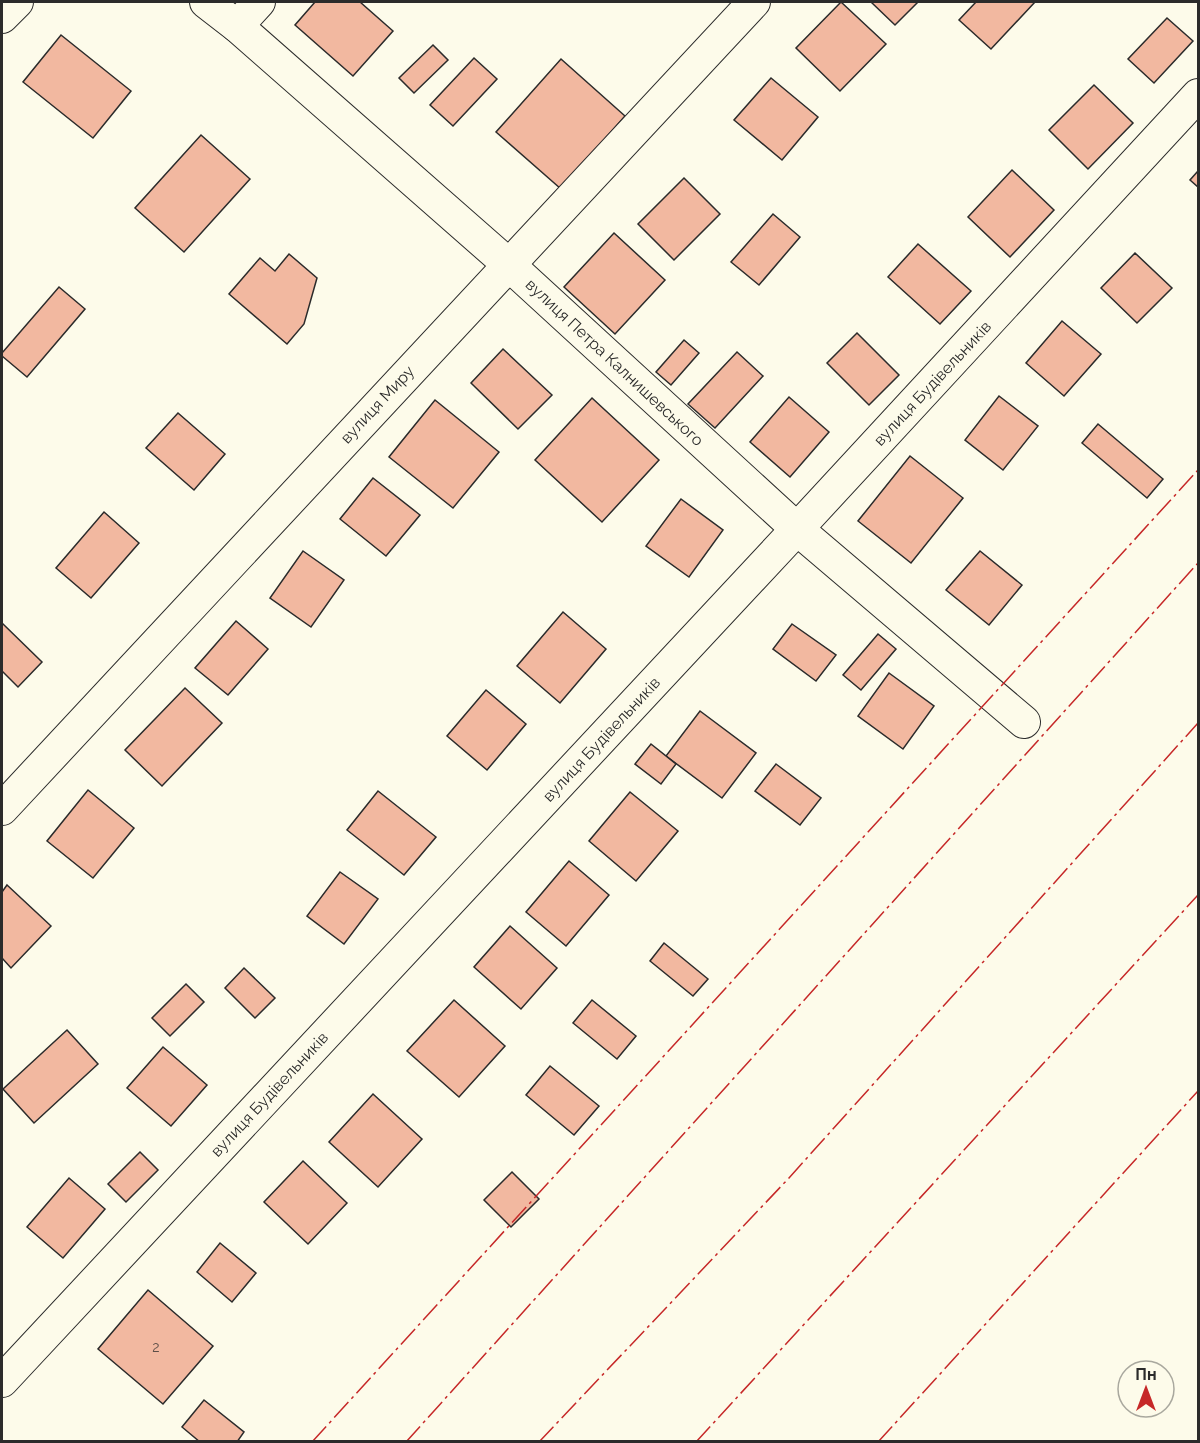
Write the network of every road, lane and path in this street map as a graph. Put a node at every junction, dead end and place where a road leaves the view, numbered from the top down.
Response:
1 (17, 2) edge
2 (206, 2) edge
3 (259, 2) edge
4 (754, 2) edge
5 (2, 17) edge
6 (237, 26) junction
7 (1198, 95) edge
8 (508, 264) junction
9 (797, 529) junction
10 (1024, 722) dead end
11 (2, 809) edge
12 (2, 1381) edge

1 - 5 street
2 - 6 street, вулиця Петра Калнишевського
3 - 6 street
4 - 8 street, вулиця Миру
6 - 8 street, вулиця Петра Калнишевського
7 - 9 street, вулиця Будівельників
8 - 9 street, вулиця Петра Калнишевського
8 - 11 street, вулиця Миру
9 - 10 street, вулиця Петра Калнишевського
9 - 12 street, вулиця Будівельників

